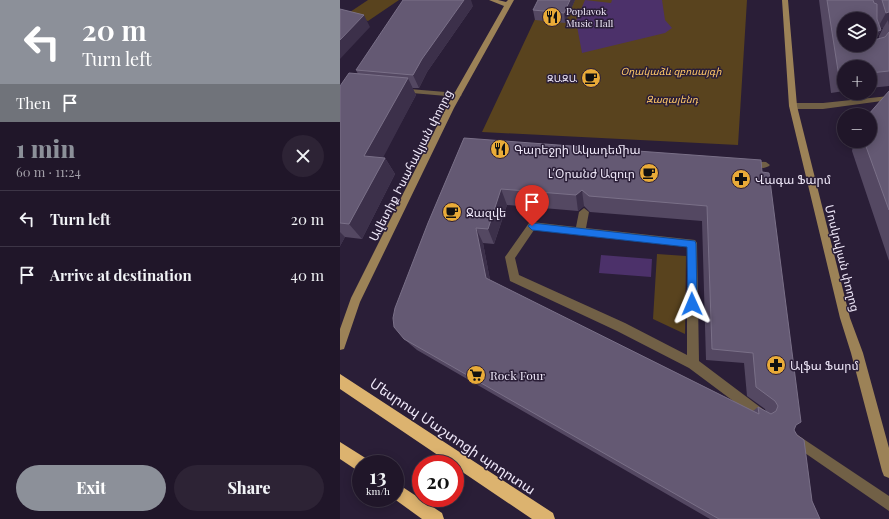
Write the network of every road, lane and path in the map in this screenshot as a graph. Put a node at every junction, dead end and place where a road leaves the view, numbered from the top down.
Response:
1 (492, 0) edge
2 (785, 0) edge
3 (510, 2) edge
4 (393, 90) edge
5 (458, 95) junction
6 (889, 98) edge
7 (793, 106) junction
8 (742, 163) edge
9 (766, 165) dead end
10 (584, 212) edge
11 (580, 232) junction
12 (340, 345) edge
13 (693, 364) junction
14 (340, 381) edge
15 (760, 414) edge
16 (790, 436) edge
17 (340, 450) edge
18 (352, 459) edge
19 (889, 471) edge
20 (404, 496) edge
21 (889, 504) edge
22 (436, 519) edge
23 (547, 519) edge

1 - 3 main road
2 - 7 main road, Մոսկովյան փողոց
3 - 5 main road, Ավետիք Իսահակյան փողոց
4 - 5 lane
5 - 12 main road, Ավետիք Իսահակյան փողոց
6 - 7 lane
7 - 19 main road, Մոսկովյան փողոց
8 - 9 lane
10 - 11 lane
11 - 13 lane
11 - 13 lane
13 - 15 lane
14 - 23 highway, Մեսրոպ Մաշտոցի պողոտա
16 - 21 lane
17 - 18 highway
20 - 22 highway

